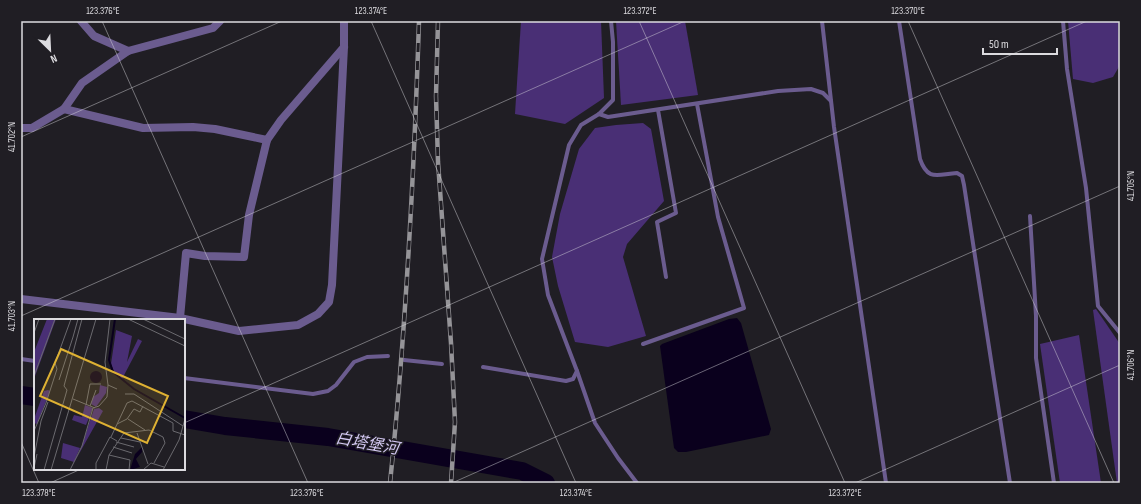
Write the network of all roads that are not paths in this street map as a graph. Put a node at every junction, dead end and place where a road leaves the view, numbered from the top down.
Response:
1 (80, 21) edge
2 (220, 21) edge
3 (344, 21) edge
4 (611, 21) edge
5 (822, 21) edge
6 (899, 21) edge
7 (1063, 21) edge
8 (344, 47) junction
9 (128, 51) junction
10 (831, 101) junction
11 (697, 104) junction
12 (64, 109) junction
13 (658, 110) junction
14 (599, 114) junction
15 (21, 128) edge
16 (267, 140) junction
17 (1030, 216) dead end
18 (666, 277) dead end
19 (21, 299) edge
20 (180, 318) junction
21 (185, 319) edge
22 (185, 319) edge
23 (1120, 333) edge
24 (643, 344) dead end
25 (388, 356) dead end
26 (21, 359) edge
27 (404, 360) dead end
28 (34, 361) edge
29 (442, 364) dead end
30 (483, 367) dead end
31 (577, 371) junction
32 (185, 378) edge
33 (637, 483) edge
34 (886, 483) edge
35 (1010, 483) edge
36 (1054, 483) edge

1 - 9 street
2 - 9 street
3 - 8 street
4 - 14 lane
5 - 10 lane
6 - 35 lane
7 - 23 lane
8 - 16 street
8 - 21 street
9 - 12 street
10 - 11 lane
10 - 34 lane
11 - 13 lane
11 - 24 lane
12 - 15 street
12 - 16 street
13 - 14 lane
13 - 18 lane
14 - 31 lane
16 - 20 street
17 - 36 lane
19 - 20 street
20 - 22 street
25 - 32 lane
26 - 28 lane
27 - 29 lane
30 - 31 lane
31 - 33 lane

